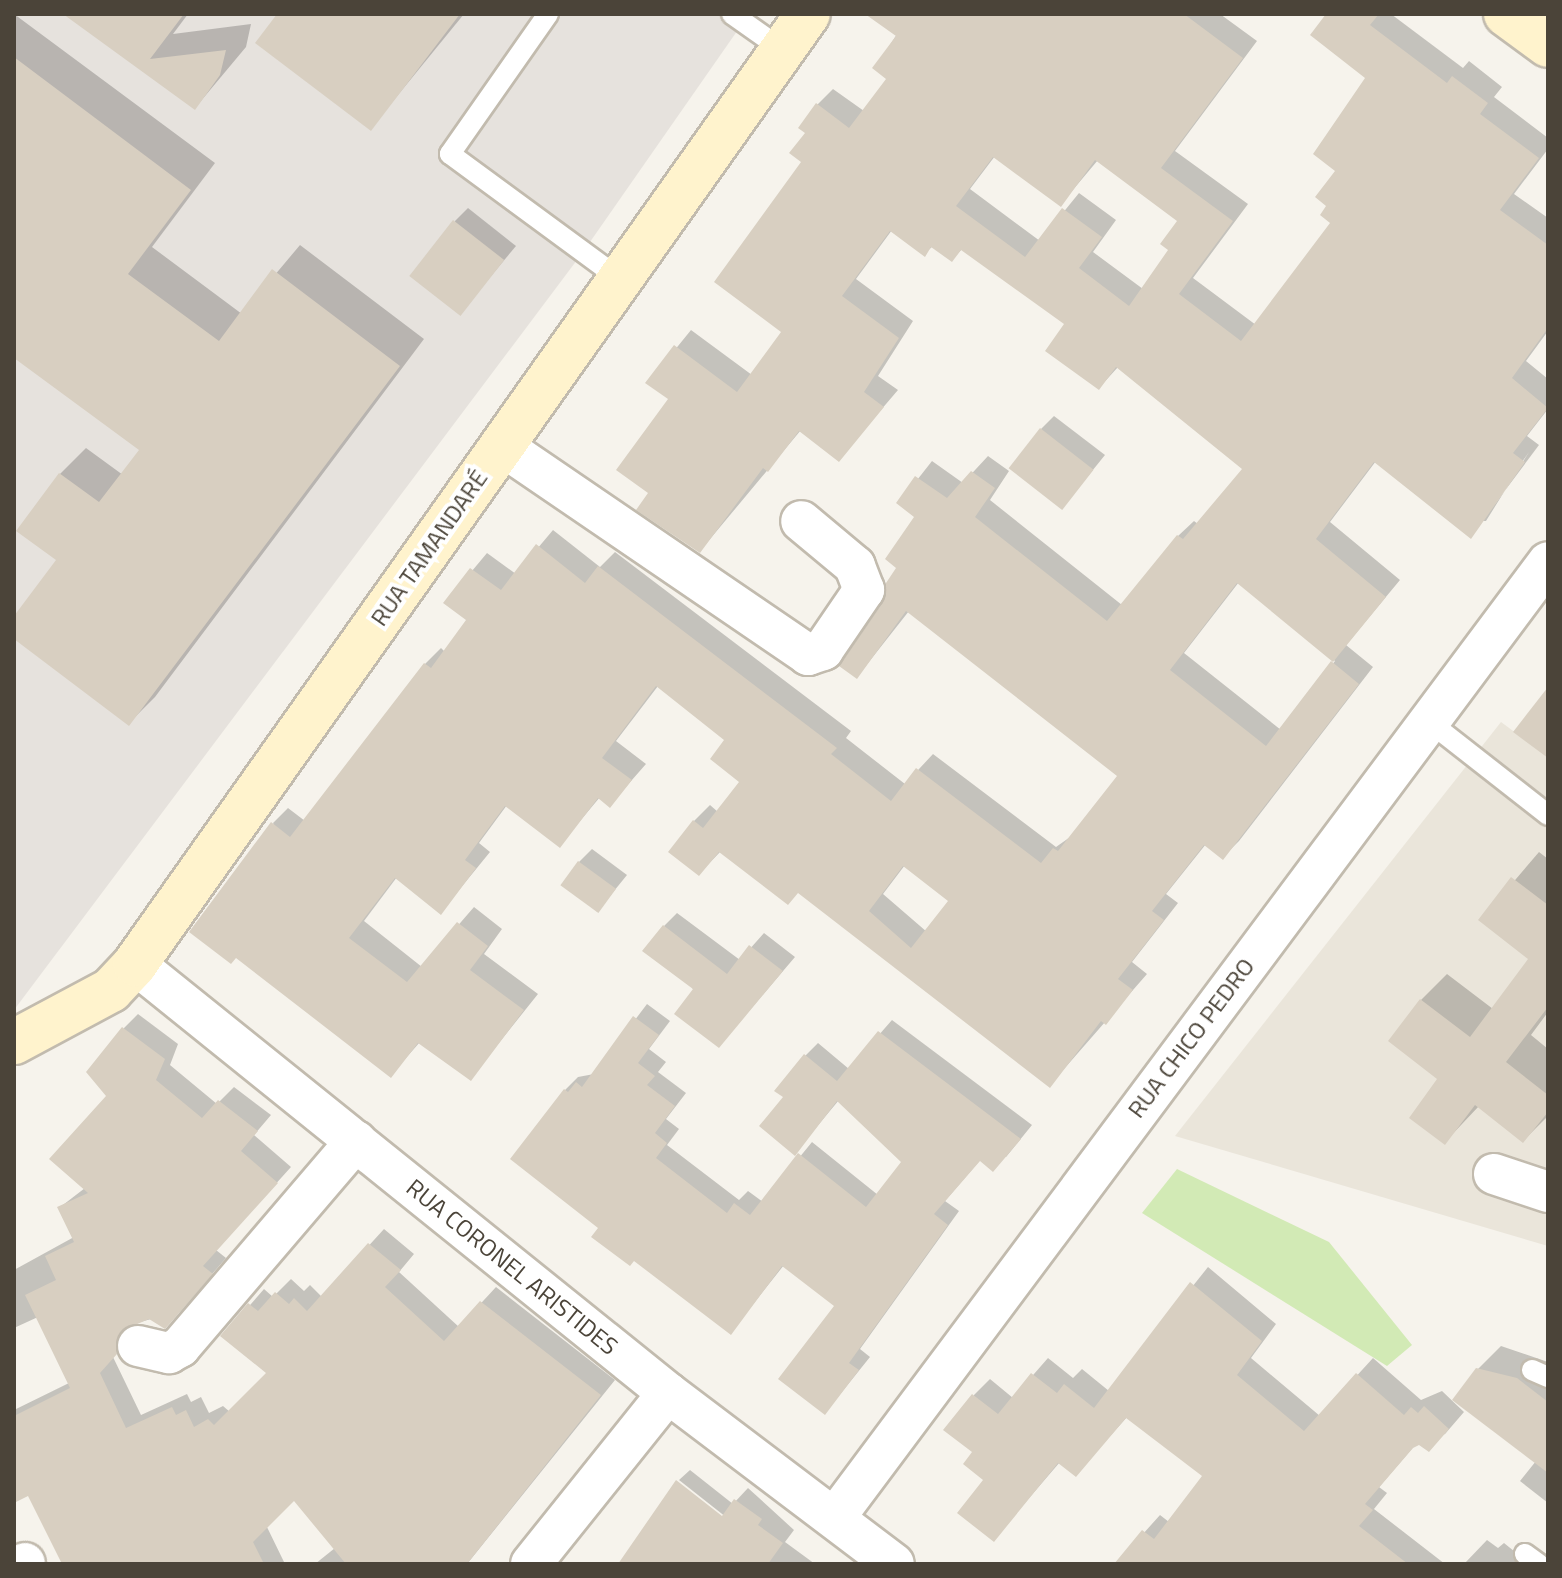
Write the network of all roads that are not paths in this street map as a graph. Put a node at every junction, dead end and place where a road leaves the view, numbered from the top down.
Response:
1 (548, 14) edge
2 (732, 14) edge
3 (808, 14) edge
4 (1506, 14) edge
5 (1548, 45) edge
6 (783, 50) junction
7 (619, 278) junction
8 (502, 446) junction
9 (801, 521) dead end
10 (1548, 562) edge
11 (1427, 720) junction
12 (1548, 815) edge
13 (135, 964) junction
14 (14, 1042) edge
15 (356, 1141) junction
16 (1494, 1174) dead end
17 (1548, 1192) edge
18 (138, 1346) dead end
19 (668, 1393) junction
20 (836, 1516) junction
21 (887, 1562) edge
22 (531, 1564) edge

1 - 7 lane
2 - 6 lane
3 - 6 street, RUA TAMANDARÉ
4 - 5 street
6 - 7 street, RUA TAMANDARÉ
7 - 8 street, RUA TAMANDARÉ
8 - 9 street
8 - 13 street, RUA TAMANDARÉ
10 - 11 street, RUA CHICO PEDRO
11 - 12 lane
11 - 20 street, RUA CHICO PEDRO
13 - 14 street, RUA TAMANDARÉ
13 - 15 street, RUA CORONEL ARISTIDES
15 - 18 street
15 - 19 street, RUA CORONEL ARISTIDES
16 - 17 street
19 - 20 street, RUA CORONEL ARISTIDES
19 - 22 street
20 - 21 street, RUA CORONEL ARISTIDES

